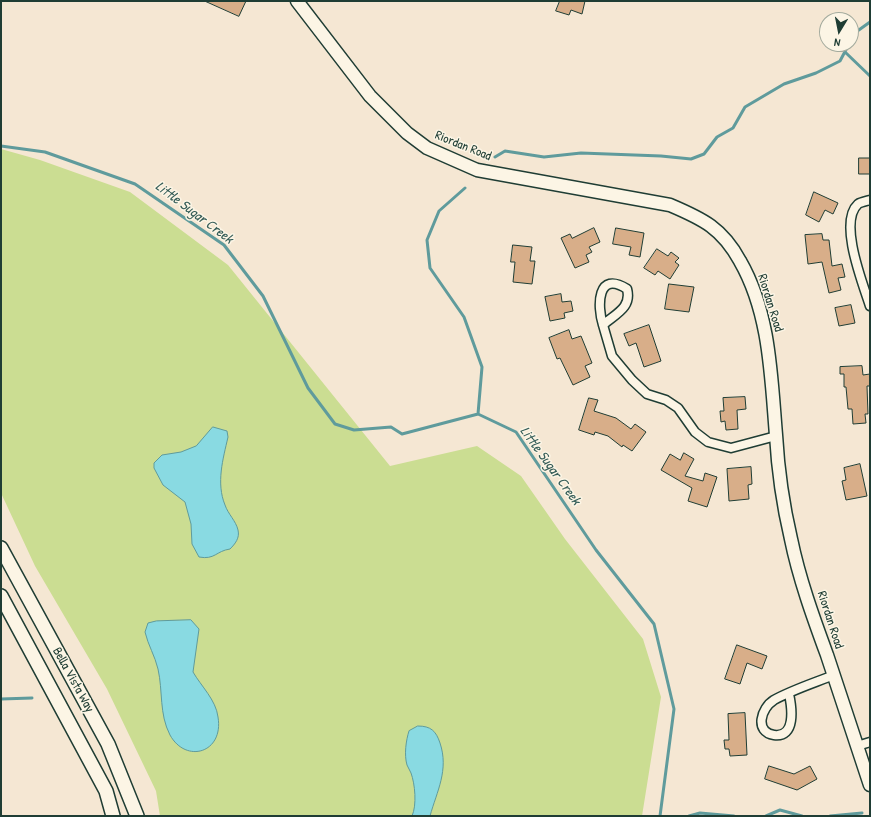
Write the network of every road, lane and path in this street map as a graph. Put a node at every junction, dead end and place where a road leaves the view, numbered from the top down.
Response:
1 (297, 1) edge
2 (870, 200) edge
3 (870, 306) edge
4 (603, 325) junction
5 (776, 436) junction
6 (1, 548) edge
7 (1, 596) edge
8 (834, 676) junction
9 (789, 694) junction
10 (870, 742) edge
11 (857, 746) junction
12 (870, 785) edge
13 (113, 816) edge
14 (137, 816) edge

1 - 5 street, Riordan Road
2 - 3 street
4 - 4 street
4 - 5 street
5 - 8 street, Riordan Road
6 - 14 main road, Bella Vista Way
7 - 13 main road, Bella Vista Way
8 - 9 street
8 - 11 street, Riordan Road
9 - 9 street
10 - 11 street
11 - 12 street, Riordan Road

